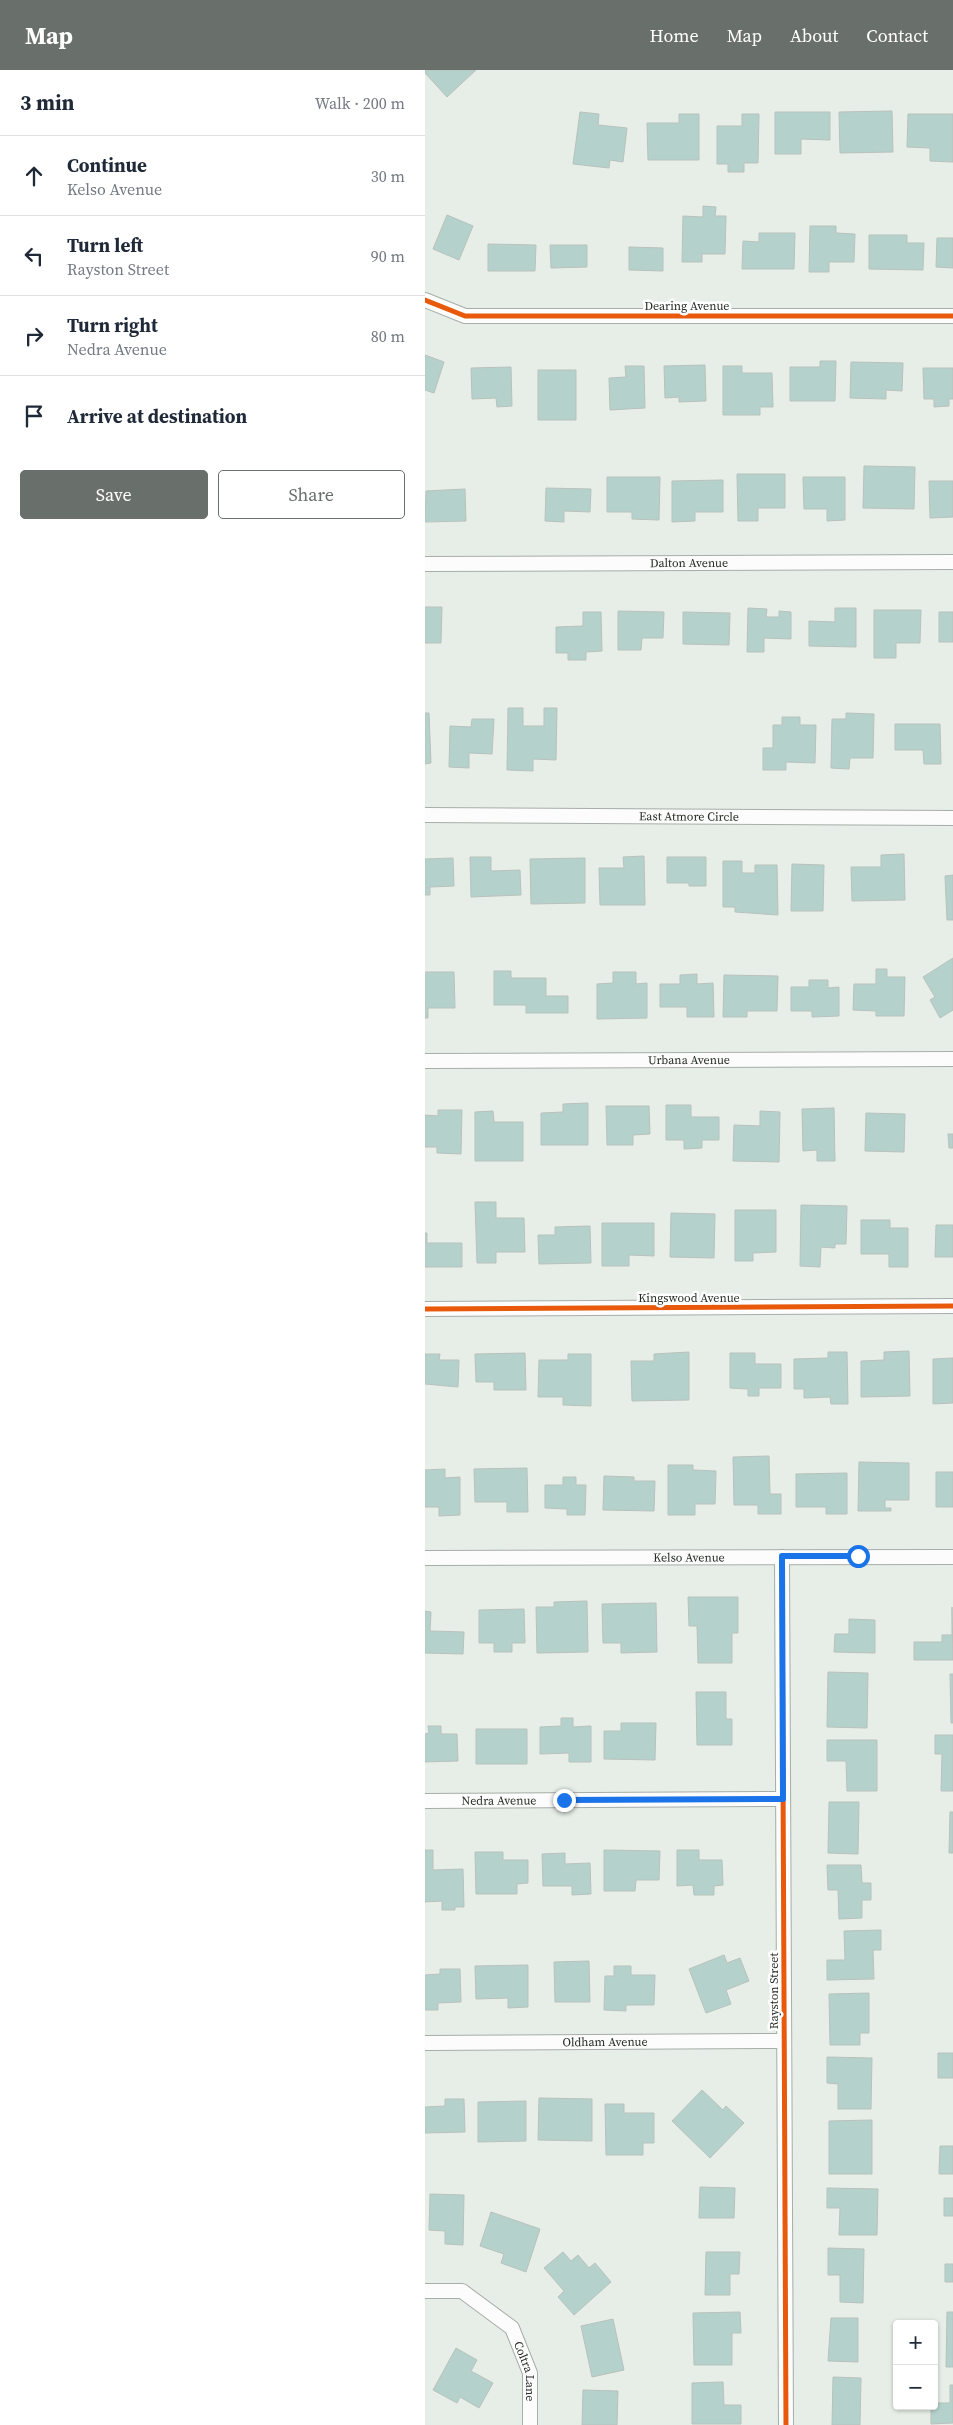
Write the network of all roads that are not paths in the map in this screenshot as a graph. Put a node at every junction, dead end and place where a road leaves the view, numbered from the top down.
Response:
1 (425, 300) edge
2 (953, 316) edge
3 (953, 562) edge
4 (425, 564) edge
5 (425, 815) edge
6 (953, 818) edge
7 (953, 1059) edge
8 (425, 1061) edge
9 (953, 1306) edge
10 (425, 1310) edge
11 (782, 1556) junction
12 (953, 1556) edge
13 (425, 1558) edge
14 (783, 1799) junction
15 (425, 1801) edge
16 (784, 2041) junction
17 (425, 2044) edge
18 (425, 2291) edge
19 (530, 2425) edge
20 (786, 2425) edge

1 - 2 street, Dearing Avenue
3 - 4 street, Dalton Avenue
5 - 6 street, East Atmore Circle
7 - 8 street, Urbana Avenue
9 - 10 street, Kingswood Avenue
11 - 12 street, Kelso Avenue
11 - 13 street, Kelso Avenue
11 - 14 street, Rayston Street
14 - 15 street, Nedra Avenue
14 - 16 street, Rayston Street
16 - 17 street, Oldham Avenue
16 - 20 street, Rayston Street
18 - 19 street, Coltra Lane

